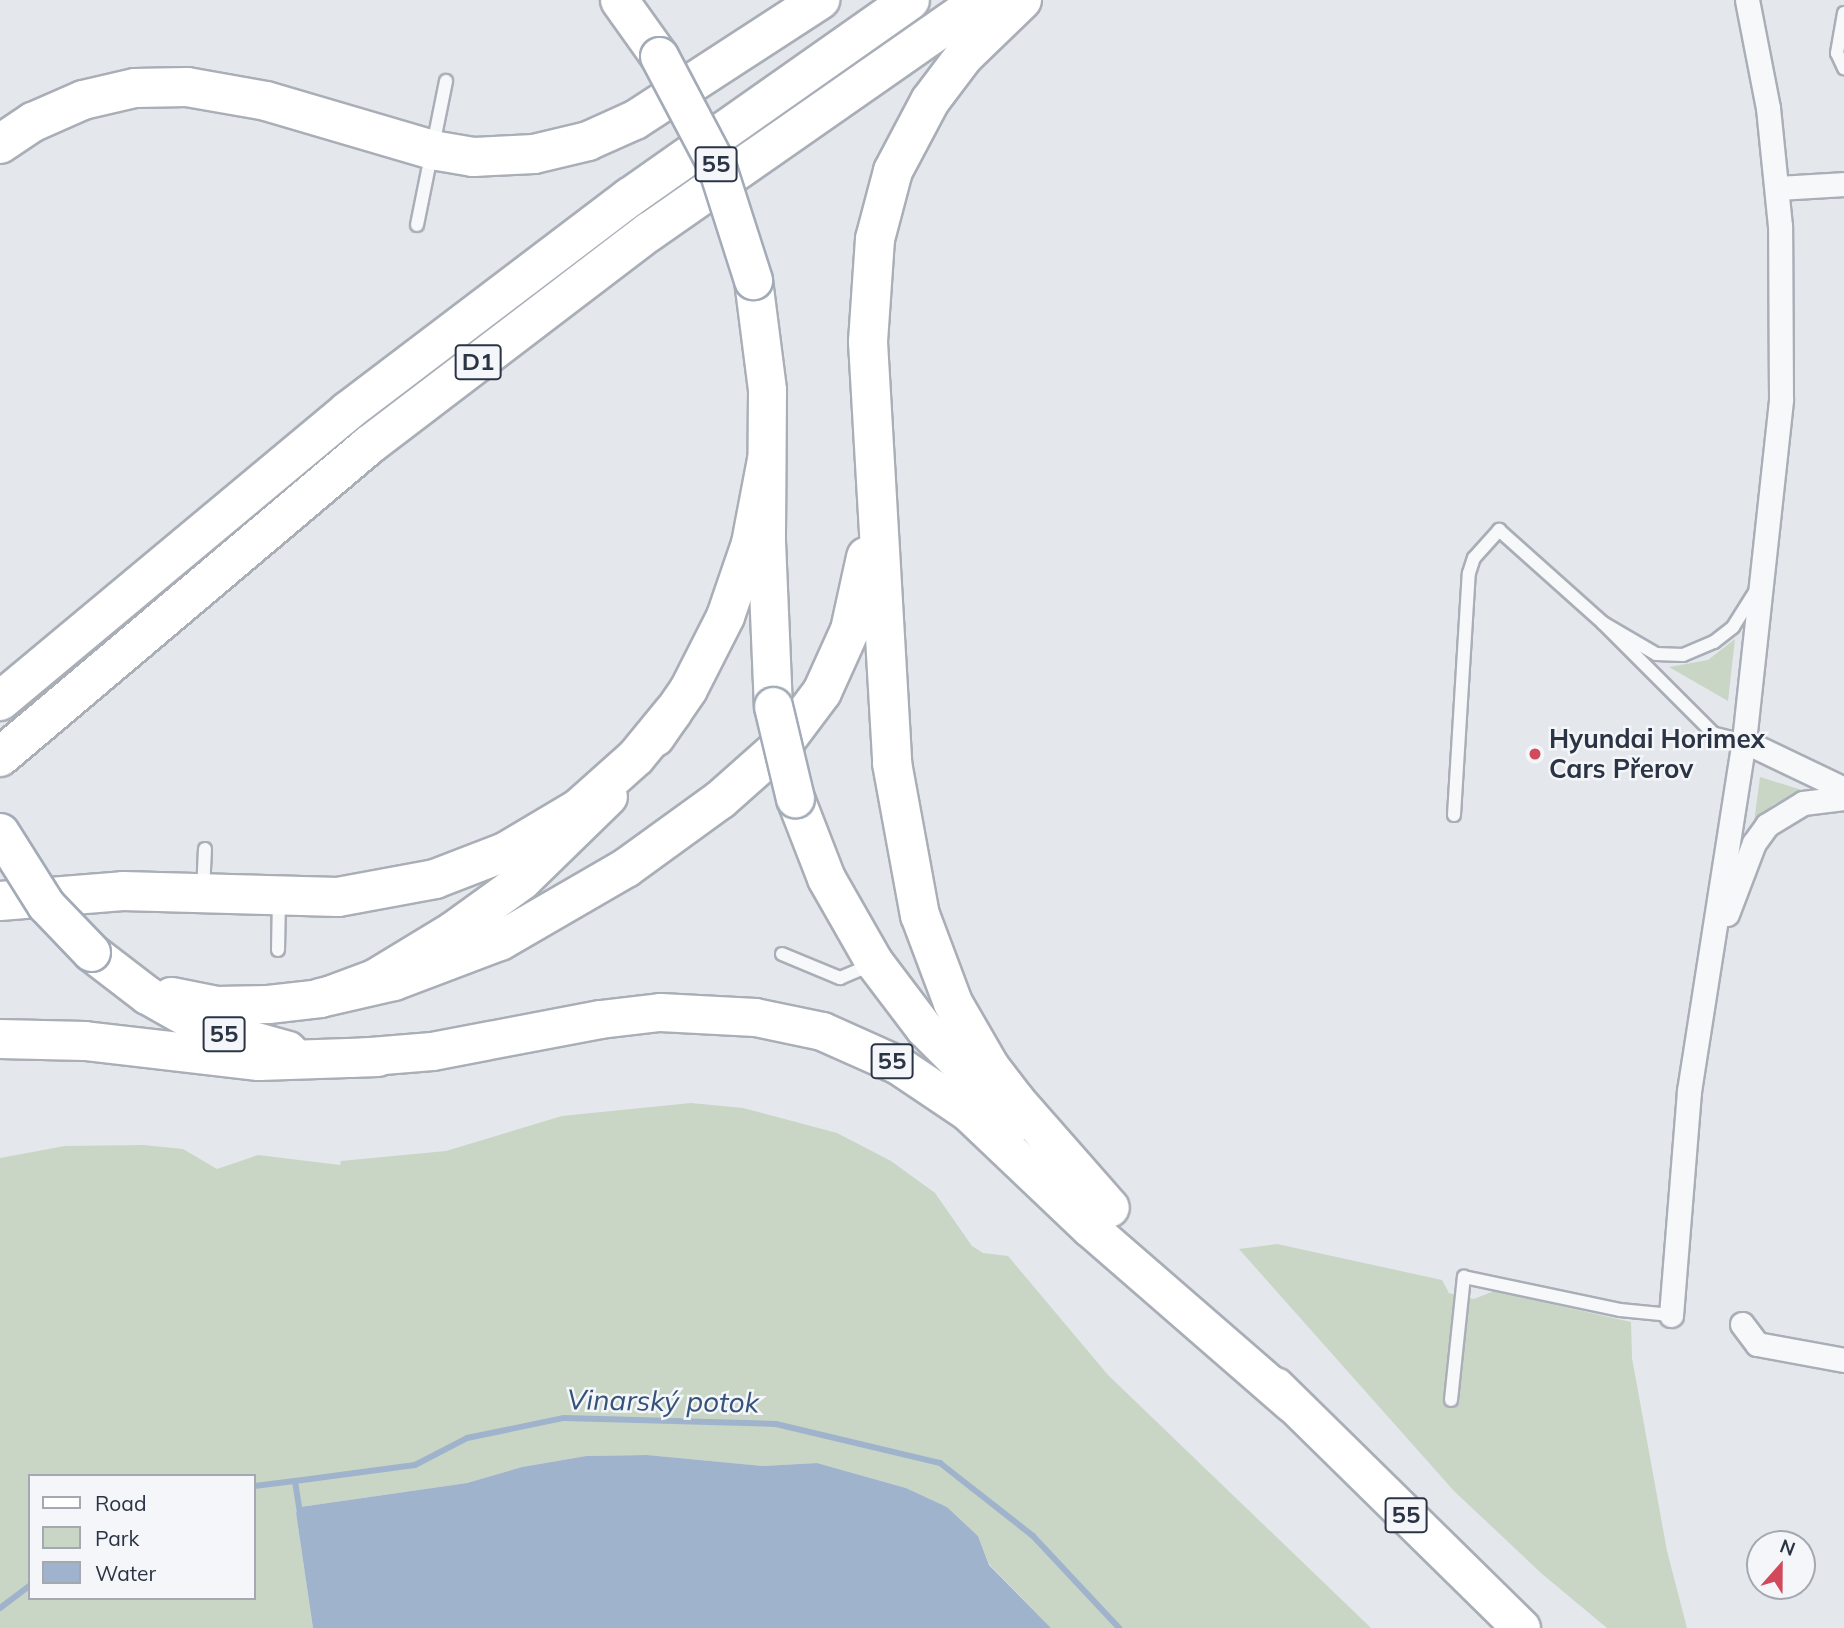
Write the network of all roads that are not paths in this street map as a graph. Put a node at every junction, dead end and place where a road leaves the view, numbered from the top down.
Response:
1 (619, 0) edge
2 (820, 0) edge
3 (911, 0) edge
4 (981, 0) edge
5 (1022, 0) edge
6 (1747, 0) edge
7 (1844, 13) edge
8 (1844, 68) edge
9 (446, 81) dead end
10 (0, 144) edge
11 (432, 150) junction
12 (1844, 184) edge
13 (1777, 188) junction
14 (417, 225) dead end
15 (871, 429) junction
16 (766, 459) junction
17 (1765, 577) junction
18 (1602, 623) junction
19 (0, 701) edge
20 (672, 713) junction
21 (1744, 741) junction
22 (0, 757) edge
23 (1844, 789) edge
24 (1844, 798) edge
25 (1454, 815) dead end
26 (0, 832) edge
27 (205, 849) dead end
28 (203, 894) junction
29 (279, 898) junction
30 (0, 901) edge
31 (278, 950) dead end
32 (91, 952) junction
33 (782, 954) dead end
34 (1710, 960) junction
35 (874, 962) junction
36 (320, 998) junction
37 (0, 1039) edge
38 (379, 1057) junction
39 (1110, 1208) junction
40 (1671, 1315) joint
41 (1742, 1324) dead end
42 (1844, 1360) edge
43 (1451, 1400) dead end
44 (1290, 1403) junction
45 (1521, 1628) edge

1 - 16 main road, 55, bridge
2 - 11 highway
3 - 19 highway, D1
4 - 22 highway, D1
5 - 15 highway
6 - 13 street
7 - 8 lane
9 - 11 lane
10 - 11 highway
11 - 14 lane
12 - 13 street
13 - 17 street
15 - 36 highway
15 - 39 highway
16 - 20 main road, 55
16 - 35 main road, 55, bridge
17 - 18 lane
17 - 21 street
18 - 21 lane
18 - 25 lane
20 - 29 highway
20 - 36 main road, 55
21 - 23 street
21 - 34 street
24 - 34 street
26 - 32 main road, 55, bridge
27 - 28 lane
28 - 29 highway
28 - 30 highway
29 - 31 lane
32 - 36 main road, 55
32 - 38 main road, 55
33 - 35 lane
34 - 40 street
35 - 39 main road, 55
37 - 38 highway
38 - 44 main road, 55
39 - 44 main road, 55
40 - 43 lane
41 - 42 street
44 - 45 main road, 55

